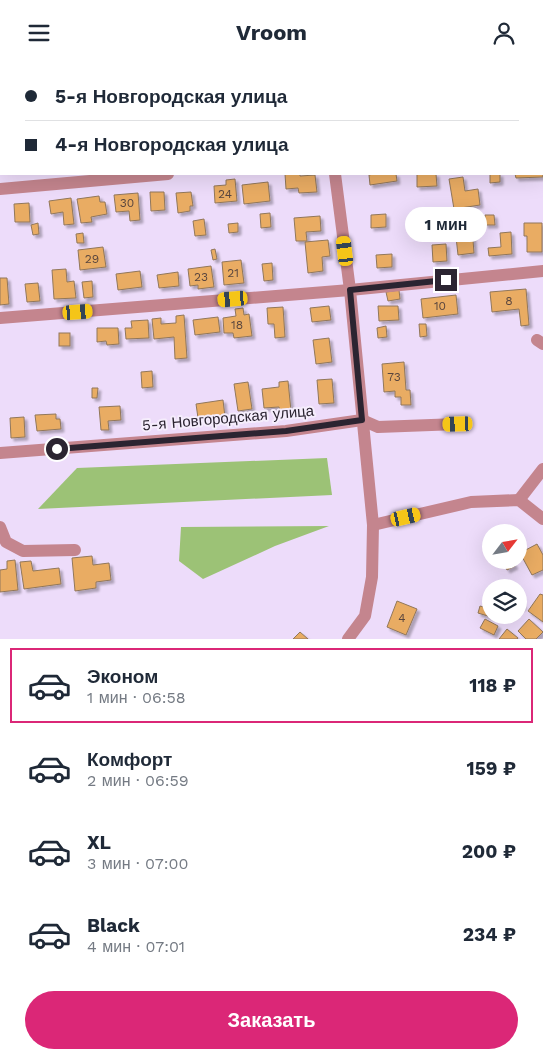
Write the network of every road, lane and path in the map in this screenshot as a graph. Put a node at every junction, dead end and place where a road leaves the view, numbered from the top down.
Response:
1 (157, 175) edge
2 (335, 175) edge
3 (0, 189) edge
4 (543, 271) edge
5 (350, 290) junction
6 (0, 318) edge
7 (362, 420) junction
8 (458, 424) dead end
9 (0, 453) edge
10 (543, 469) edge
11 (519, 500) junction
12 (543, 519) edge
13 (373, 525) junction
14 (0, 527) edge
15 (75, 550) dead end
16 (348, 639) edge

1 - 3 street
2 - 5 street
4 - 5 street
5 - 6 street
5 - 7 street
7 - 8 street, 5-я Новгородская улица
7 - 9 street, 5-я Новгородская улица
7 - 13 street
10 - 11 street
11 - 12 street
11 - 13 street
13 - 16 street
14 - 15 street

